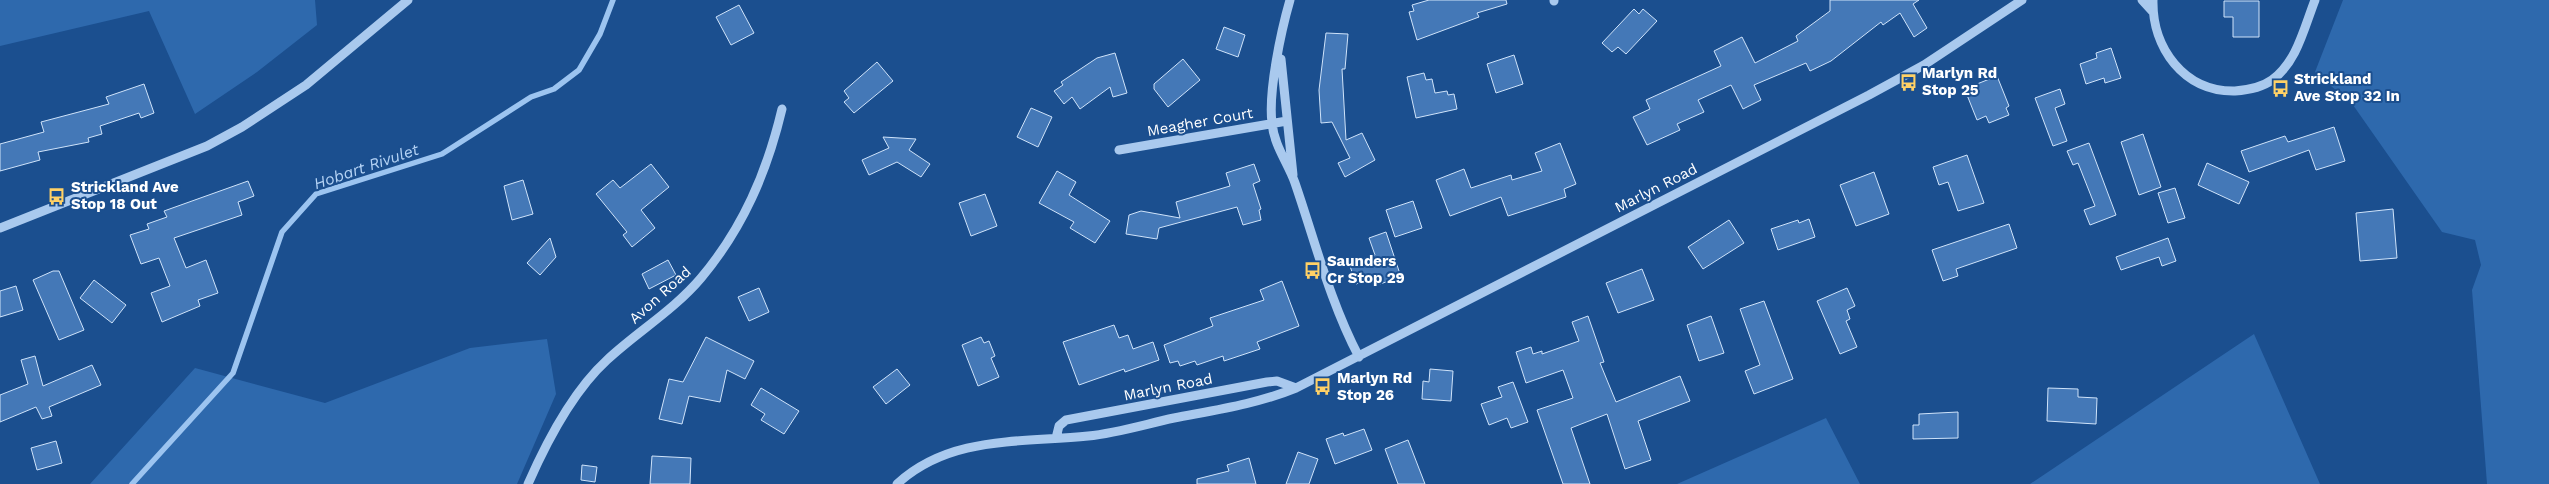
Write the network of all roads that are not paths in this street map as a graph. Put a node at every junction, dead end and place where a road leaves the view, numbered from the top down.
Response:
1 (408, 0) edge
2 (1290, 0) edge
3 (2022, 0) edge
4 (2142, 0) edge
5 (2153, 0) edge
6 (2315, 0) edge
7 (2153, 12) junction
8 (1280, 50) junction
9 (782, 109) dead end
10 (1287, 121) junction
11 (1272, 123) junction
12 (1119, 150) dead end
13 (1294, 180) junction
14 (0, 228) edge
15 (1359, 357) junction
16 (1296, 388) junction
17 (1056, 438) junction
18 (528, 484) edge
19 (897, 484) edge

1 - 14 street
2 - 8 street
3 - 15 street, Marlyn Road
4 - 7 street
5 - 7 street
6 - 7 street
8 - 10 street
8 - 11 street
9 - 18 street, Avon Road
10 - 11 street, Meagher Court
10 - 13 street
11 - 12 street, Meagher Court
11 - 13 street
13 - 15 street
15 - 16 street, Marlyn Road
16 - 17 street, Marlyn Road
16 - 17 street, Marlyn Road
17 - 19 street, Marlyn Road

